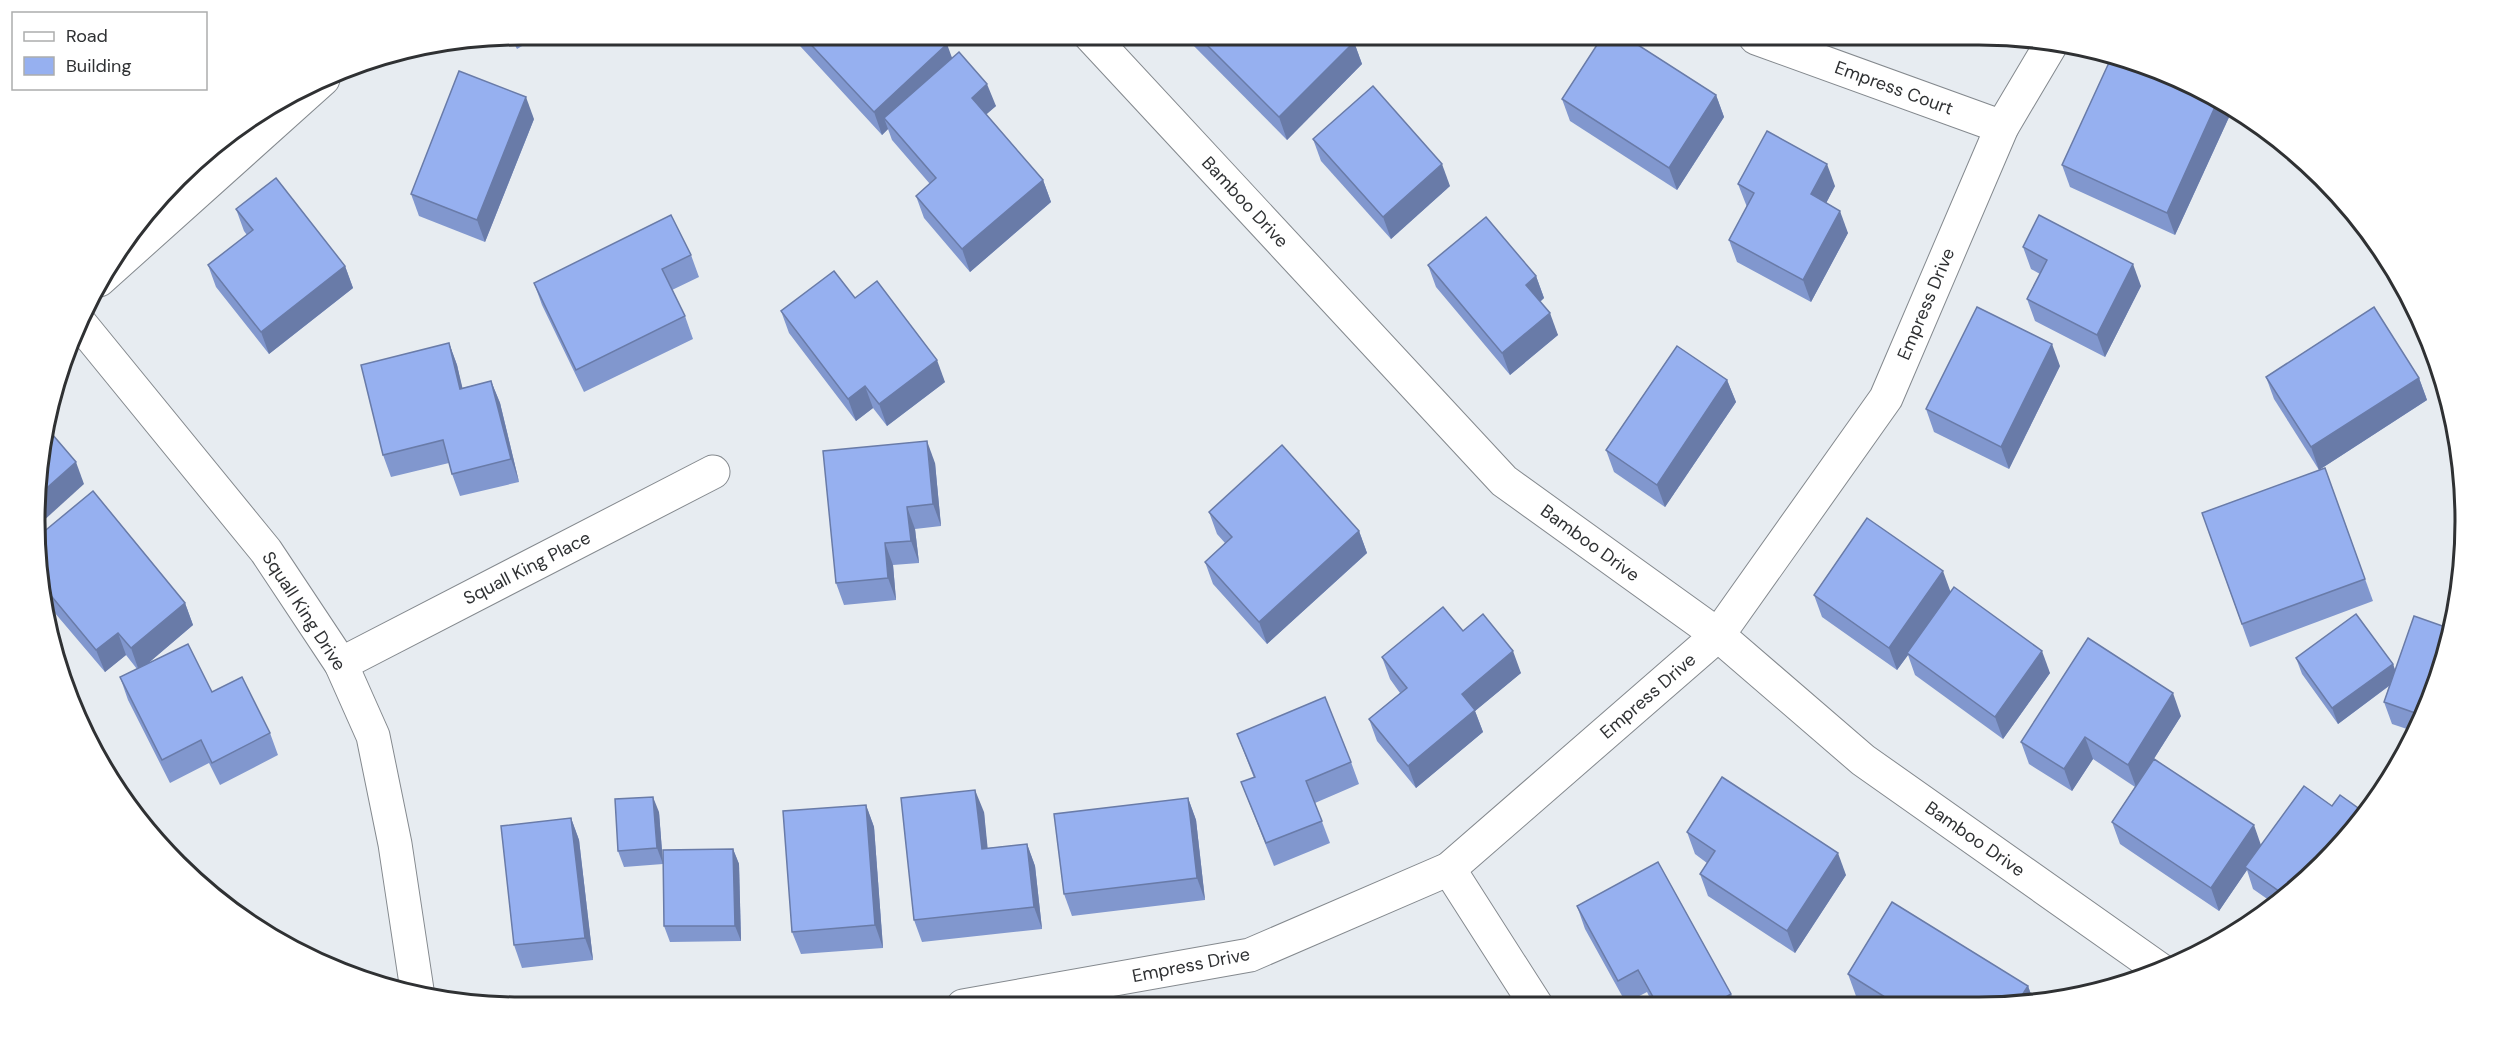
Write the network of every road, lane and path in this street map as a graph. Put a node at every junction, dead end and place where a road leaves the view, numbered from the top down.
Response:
1 (1099, 45) edge
2 (1775, 45) edge
3 (2048, 50) edge
4 (300, 99) edge
5 (2002, 127) junction
6 (126, 256) edge
7 (85, 330) edge
8 (713, 472) dead end
9 (1718, 635) junction
10 (341, 664) junction
11 (1449, 869) junction
12 (2152, 964) edge
13 (416, 985) edge
14 (1014, 997) edge
15 (1531, 997) edge

1 - 9 street, Bamboo Drive
2 - 5 street, Empress Court
3 - 5 street, Empress Drive
4 - 6 street
5 - 9 street, Empress Drive
7 - 10 street, Squall King Drive
8 - 10 street, Squall King Place
9 - 11 street, Empress Drive
9 - 12 street, Bamboo Drive
10 - 13 street, Squall King Drive
11 - 14 street, Empress Drive
11 - 15 street

